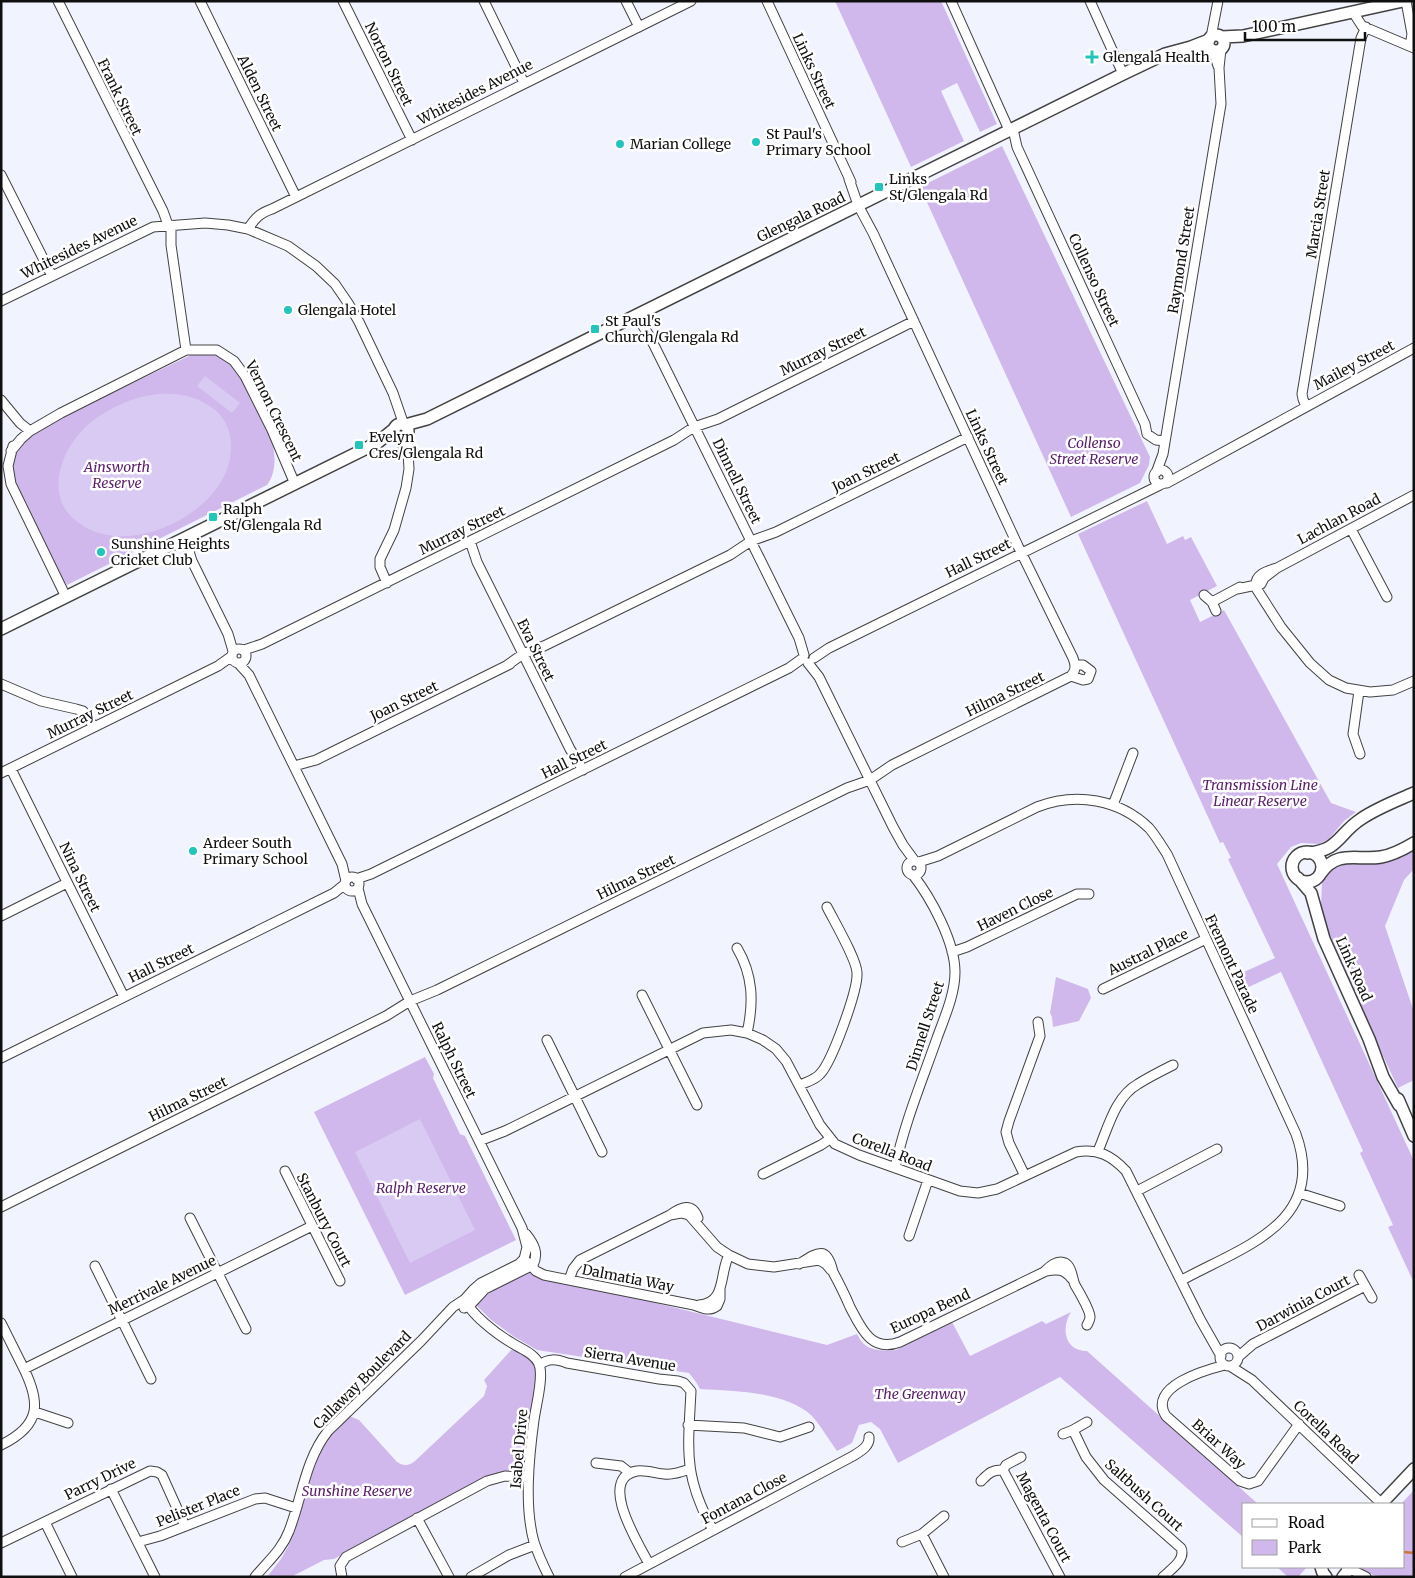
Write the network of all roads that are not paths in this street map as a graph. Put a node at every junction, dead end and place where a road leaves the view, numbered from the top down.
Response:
1 (58, 1) edge
2 (200, 1) edge
3 (342, 1) edge
4 (484, 1) edge
5 (626, 1) edge
6 (691, 1) edge
7 (767, 1) edge
8 (951, 1) edge
9 (1090, 1) edge
10 (1218, 1) edge
11 (1402, 1) edge
12 (1358, 11) junction
13 (639, 27) junction
14 (1366, 27) junction
15 (1216, 43) junction
16 (1412, 47) edge
17 (1123, 74) junction
18 (524, 83) junction
19 (1010, 130) junction
20 (412, 140) junction
21 (1, 175) edge
22 (296, 197) junction
23 (860, 204) junction
24 (272, 209) junction
25 (166, 225) junction
26 (248, 229) junction
27 (258, 232) junction
28 (52, 276) junction
29 (1, 301) edge
30 (639, 314) junction
31 (914, 321) junction
32 (1414, 348) edge
33 (186, 350) junction
34 (1, 400) edge
35 (1306, 407) junction
36 (28, 429) junction
37 (696, 430) junction
38 (401, 432) junction
39 (968, 437) junction
40 (1165, 439) junction
41 (1162, 477) junction
42 (295, 484) junction
43 (1414, 495) edge
44 (1351, 529) junction
45 (181, 540) junction
46 (467, 542) junction
47 (752, 544) junction
48 (1021, 552) junction
49 (387, 582) junction
50 (1257, 584) junction
51 (1204, 595) dead end
52 (66, 597) junction
53 (1387, 597) dead end
54 (1, 629) edge
55 (239, 656) junction
56 (524, 656) junction
57 (809, 658) junction
58 (1074, 671) joint
59 (1414, 681) edge
60 (1, 684) edge
61 (1359, 691) junction
62 (91, 729) junction
63 (1132, 754) dead end
64 (1360, 754) dead end
65 (11, 769) junction
66 (296, 770) junction
67 (581, 771) junction
68 (1, 774) edge
69 (868, 777) junction
70 (1414, 793) edge
71 (1112, 805) junction
72 (1414, 844) edge
73 (1307, 853) junction
74 (916, 866) junction
75 (1320, 873) junction
76 (1298, 878) junction
77 (67, 883) junction
78 (352, 884) junction
79 (1089, 894) dead end
80 (827, 907) dead end
81 (1316, 909) junction
82 (1, 916) edge
83 (1206, 939) junction
84 (737, 948) dead end
85 (952, 952) junction
86 (1103, 989) dead end
87 (642, 994) dead end
88 (124, 997) junction
89 (411, 1003) junction
90 (1038, 1022) dead end
91 (747, 1033) junction
92 (547, 1040) dead end
93 (670, 1050) junction
94 (1, 1058) edge
95 (1173, 1065) dead end
96 (800, 1085) junction
97 (575, 1096) junction
98 (697, 1105) dead end
99 (1414, 1136) edge
100 (830, 1139) junction
101 (480, 1144) junction
102 (1217, 1149) dead end
103 (1098, 1151) junction
104 (602, 1152) dead end
105 (891, 1167) junction
106 (285, 1171) dead end
107 (763, 1174) dead end
108 (1024, 1176) junction
109 (928, 1180) junction
110 (1137, 1191) junction
111 (1299, 1193) junction
112 (1340, 1206) dead end
113 (1, 1207) edge
114 (190, 1218) dead end
115 (312, 1226) junction
116 (909, 1236) dead end
117 (733, 1257) junction
118 (530, 1263) junction
119 (95, 1266) dead end
120 (217, 1273) junction
121 (1360, 1274) dead end
122 (1182, 1280) junction
123 (340, 1281) dead end
124 (573, 1281) junction
125 (1365, 1286) junction
126 (1372, 1298) dead end
127 (468, 1303) junction
128 (122, 1320) junction
129 (1, 1324) edge
130 (1087, 1325) dead end
131 (246, 1330) dead end
132 (1229, 1357) junction
133 (543, 1364) junction
134 (24, 1369) junction
135 (151, 1379) dead end
136 (34, 1412) junction
137 (1087, 1422) dead end
138 (68, 1423) dead end
139 (1299, 1424) junction
140 (688, 1425) junction
141 (809, 1427) dead end
142 (1073, 1430) junction
143 (1063, 1434) dead end
144 (869, 1437) dead end
145 (1, 1444) edge
146 (1021, 1457) dead end
147 (596, 1463) dead end
148 (690, 1469) junction
149 (1414, 1469) edge
150 (1003, 1470) junction
151 (630, 1473) junction
152 (528, 1477) junction
153 (981, 1481) dead end
154 (111, 1489) junction
155 (1380, 1503) edge
156 (1382, 1503) edge
157 (296, 1508) junction
158 (944, 1516) dead end
159 (417, 1518) junction
160 (45, 1522) junction
161 (185, 1526) junction
162 (713, 1530) junction
163 (922, 1534) junction
164 (138, 1542) junction
165 (902, 1542) dead end
166 (1, 1543) edge
167 (535, 1545) junction
168 (649, 1564) junction
169 (1346, 1570) edge
170 (72, 1577) edge
171 (155, 1577) edge
172 (255, 1577) edge
173 (342, 1577) edge
174 (448, 1577) edge
175 (471, 1577) edge
176 (549, 1577) edge
177 (625, 1577) edge
178 (944, 1577) edge
179 (1060, 1577) edge
180 (1163, 1577) edge
181 (1366, 1577) edge

1 - 25 street, Frank Street
2 - 22 street, Alden Street
3 - 20 street, Norton Street
4 - 18 street
5 - 13 street
6 - 13 street, Whitesides Avenue
7 - 23 street, Links Street
8 - 19 street, Collenso Street
9 - 17 street
10 - 15 street, Raymond Street
11 - 12 street, Glengala Road
11 - 16 street
12 - 14 street
12 - 15 street, Glengala Road
13 - 18 street, Whitesides Avenue
14 - 16 street
14 - 35 street, Marcia Street
15 - 17 street, Glengala Road
15 - 40 street, Raymond Street
17 - 19 street, Glengala Road
18 - 20 street, Whitesides Avenue
19 - 23 street, Glengala Road
19 - 40 street, Collenso Street
20 - 22 street, Whitesides Avenue
21 - 28 street
22 - 24 street, Whitesides Avenue
23 - 30 street, Glengala Road
23 - 31 street, Links Street
24 - 26 street, Whitesides Avenue
24 - 27 street
25 - 26 street, Whitesides Avenue
25 - 28 street, Whitesides Avenue
25 - 33 street, Frank Street
26 - 27 street, Whitesides Avenue
27 - 38 street, Whitesides Avenue
28 - 29 street, Whitesides Avenue
30 - 37 street, Dinnell Street
30 - 38 street, Glengala Road
31 - 37 street, Murray Street
31 - 39 street, Links Street
32 - 35 street, Mailey Street
33 - 36 street, Vernon Crescent
33 - 42 street, Vernon Crescent
34 - 36 street
35 - 41 street
36 - 52 street, Vernon Crescent
37 - 46 street, Murray Street
37 - 47 street, Dinnell Street
38 - 42 street, Glengala Road
38 - 49 street
39 - 47 street, Joan Street
39 - 48 street, Links Street
40 - 41 street, Raymond Street
41 - 48 street, Hall Street
42 - 45 street, Glengala Road
43 - 44 street, Lachlan Road
44 - 50 street, Lachlan Road
44 - 53 street
45 - 52 street, Glengala Road
45 - 55 street, Ralph Street
46 - 49 street, Murray Street
46 - 56 street, Eva Street
47 - 56 street, Joan Street
47 - 57 street, Dinnell Street
48 - 57 street, Hall Street
48 - 58 street, Links Street
49 - 55 street, Murray Street
50 - 51 street
50 - 61 street
52 - 54 street, Glengala Road
55 - 62 street, Murray Street
55 - 66 street, Ralph Street
56 - 66 street, Joan Street
56 - 67 street, Eva Street
57 - 67 street, Hall Street
57 - 69 street, Dinnell Street
58 - 69 street, Hilma Street
59 - 61 street
60 - 62 street
61 - 64 street
62 - 65 street, Murray Street
63 - 71 street
65 - 68 street, Murray Street
65 - 77 street, Nina Street
66 - 78 street, Ralph Street
67 - 78 street, Hall Street
69 - 74 street, Dinnell Street
69 - 89 street, Hilma Street
70 - 73 street
71 - 74 street, Fremont Parade
71 - 83 street, Fremont Parade
72 - 75 street
73 - 75 street
73 - 76 street
74 - 85 street, Dinnell Street
75 - 76 street
75 - 81 street, Link Road
76 - 81 street, Link Road
77 - 82 street
77 - 88 street, Nina Street
78 - 88 street, Hall Street
78 - 89 street, Ralph Street
79 - 85 street, Haven Close
80 - 96 street
81 - 99 street, Link Road
83 - 86 street, Austral Place
83 - 111 street, Fremont Parade
84 - 91 street
85 - 105 street, Dinnell Street
87 - 93 street
88 - 94 street, Hall Street
89 - 101 street, Ralph Street
89 - 113 street, Hilma Street
90 - 108 street
91 - 93 street, Corella Road
91 - 96 street, Corella Road
92 - 97 street
93 - 97 street, Corella Road
93 - 98 street
95 - 103 street
96 - 100 street, Corella Road
97 - 101 street, Corella Road
97 - 104 street
100 - 105 street, Corella Road
100 - 107 street
101 - 118 street, Ralph Street
102 - 110 street
103 - 108 street, Corella Road
103 - 110 street, Corella Road
105 - 109 street, Corella Road
106 - 115 street, Stanbury Court
108 - 109 street, Corella Road
109 - 116 street
110 - 122 street, Corella Road
111 - 112 street
111 - 122 street, Fremont Parade
114 - 120 street
115 - 120 street, Merrivale Avenue
115 - 123 street, Stanbury Court
117 - 124 street, Dalmatia Way
117 - 124 street, Europa Bend
117 - 130 street, Europa Bend
118 - 124 street, Dalmatia Way
118 - 127 street, Callaway Boulevard
119 - 128 street
120 - 128 street, Merrivale Avenue
120 - 131 street
121 - 125 street, Darwinia Court
122 - 132 street, Corella Road
125 - 126 street, Darwinia Court
125 - 132 street, Darwinia Court
127 - 133 street
127 - 157 street, Callaway Boulevard
128 - 134 street, Merrivale Avenue
128 - 135 street
129 - 134 street
132 - 139 street, Corella Road
132 - 139 street, Briar Way
133 - 140 street, Sierra Avenue
133 - 152 street, Isabel Drive
134 - 136 street
136 - 138 street
136 - 145 street
137 - 142 street
139 - 155 street, Corella Road
140 - 141 street
140 - 148 street, Sierra Avenue
142 - 143 street
142 - 180 street, Saltbush Court
144 - 162 street, Fontana Close
146 - 150 street, Magenta Court
147 - 151 street
148 - 151 street
148 - 162 street, Sierra Avenue
149 - 156 street
150 - 153 street, Magenta Court
150 - 179 street, Magenta Court
151 - 168 street
152 - 159 street
152 - 167 street, Isabel Drive
154 - 160 street, Parry Drive
154 - 161 street, Parry Drive
154 - 164 street
157 - 161 street, Pelister Place
157 - 172 street, Callaway Boulevard
158 - 163 street
159 - 173 street
159 - 174 street
160 - 166 street, Parry Drive
160 - 170 street
161 - 164 street, Pelister Place
162 - 168 street, Fontana Close
163 - 165 street
163 - 178 street
164 - 171 street
167 - 175 street
167 - 176 street, Isabel Drive
168 - 177 street, Fontana Close
169 - 181 street

